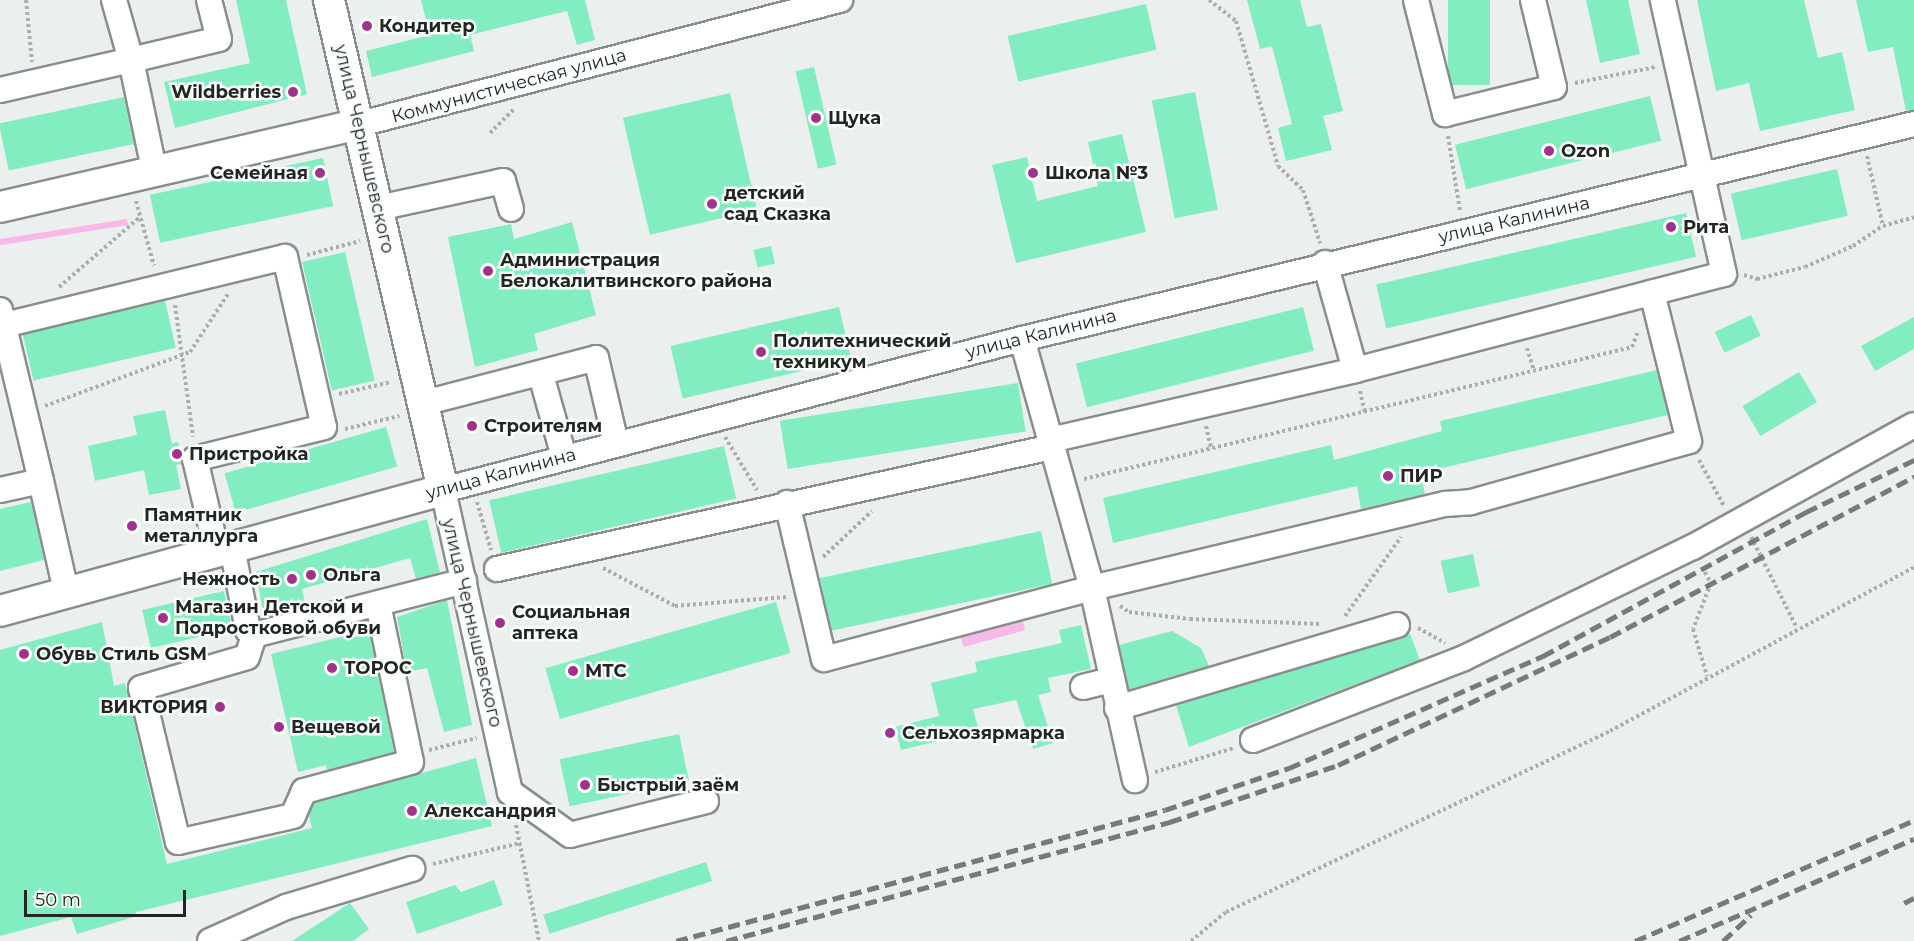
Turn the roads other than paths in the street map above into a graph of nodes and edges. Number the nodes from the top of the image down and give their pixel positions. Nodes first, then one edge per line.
1 (114, 0) edge
2 (209, 0) edge
3 (329, 0) edge
4 (840, 0) edge
5 (1416, 0) edge
6 (1533, 0) edge
7 (1663, 0) edge
8 (131, 60) junction
9 (0, 90) edge
10 (360, 124) junction
11 (1914, 124) edge
12 (154, 170) junction
13 (1701, 177) junction
14 (0, 207) edge
15 (378, 208) junction
16 (511, 209) dead end
17 (1323, 256) junction
18 (1652, 293) junction
19 (1, 321) edge
20 (1022, 339) junction
21 (1355, 370) junction
22 (541, 375) junction
23 (410, 410) junction
24 (1914, 425) edge
25 (616, 443) junction
26 (1051, 444) junction
27 (564, 457) junction
28 (40, 480) junction
29 (0, 490) edge
30 (443, 490) junction
31 (777, 505) junction
32 (224, 550) junction
33 (497, 569) road end
34 (464, 581) junction
35 (1092, 588) junction
36 (66, 591) junction
37 (378, 604) junction
38 (0, 611) edge
39 (1397, 625) road end
40 (254, 635) junction
41 (1111, 680) junction
42 (1083, 687) dead end
43 (1117, 708) junction
44 (1253, 741) road end
45 (1135, 780) road end
46 (706, 801) dead end
47 (412, 869) road end
48 (210, 941) edge

1 - 8 street
2 - 8 street
3 - 10 main road, улица Чернышевского
4 - 10 street, Коммунистическая улица
5 - 6 street
7 - 13 street
8 - 9 street
8 - 12 street
10 - 12 main road, Коммунистическая улица
10 - 15 main road, улица Чернышевского
11 - 13 street, улица Калинина
12 - 14 main road, Коммунистическая улица
13 - 17 street, улица Калинина
13 - 18 street
15 - 16 street
15 - 23 main road, улица Чернышевского
17 - 20 street, улица Калинина
17 - 21 street
18 - 21 street
18 - 35 street
19 - 28 street
19 - 32 street
20 - 25 street, улица Калинина
20 - 26 street
21 - 26 street
22 - 23 street
22 - 25 street
22 - 27 street
23 - 30 main road, улица Чернышевского
24 - 44 street
25 - 27 street, улица Калинина
26 - 31 street
26 - 35 street
27 - 30 street, улица Калинина
28 - 29 street
28 - 36 street
30 - 32 main road, улица Калинина
30 - 34 street, улица Чернышевского
31 - 33 street
31 - 35 street
32 - 36 main road, улица Калинина
32 - 40 street
34 - 37 street
34 - 46 street, улица Чернышевского
35 - 41 street
36 - 38 main road, улица Калинина
37 - 40 street
37 - 40 street
39 - 43 street
41 - 42 street
41 - 43 street
43 - 45 street
47 - 48 street

